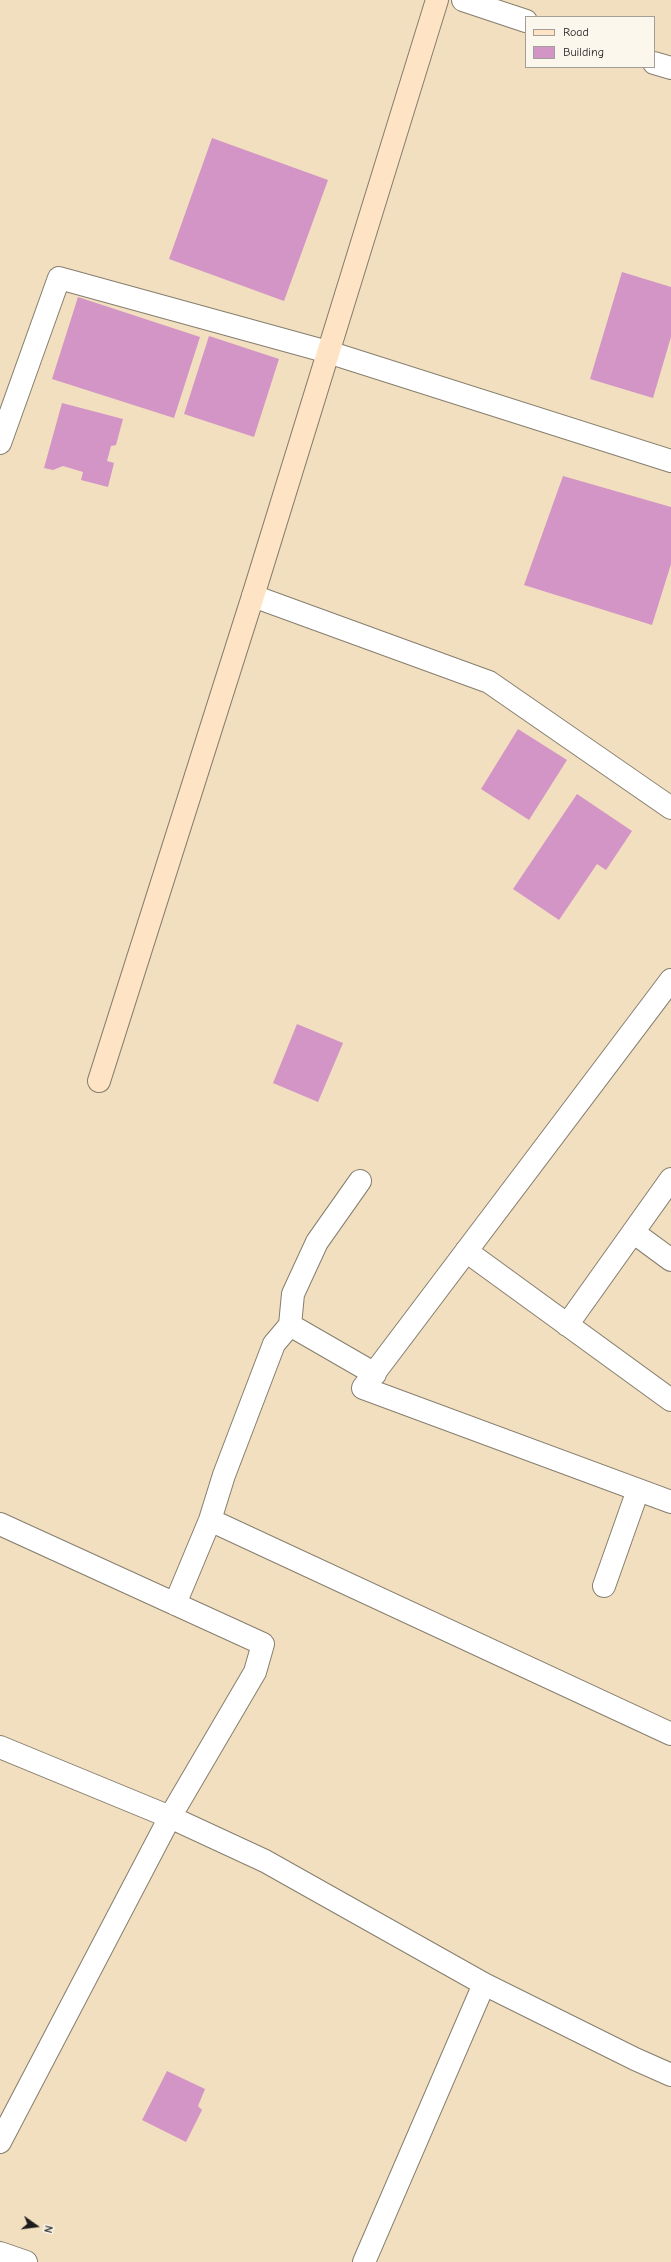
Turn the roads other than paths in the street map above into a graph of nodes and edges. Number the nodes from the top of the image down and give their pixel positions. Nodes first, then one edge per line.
1 (437, 0) edge
2 (462, 0) edge
3 (525, 21) edge
4 (655, 63) edge
5 (671, 68) edge
6 (328, 352) junction
7 (0, 443) edge
8 (671, 461) edge
9 (253, 596) junction
10 (671, 808) edge
11 (671, 980) edge
12 (99, 1081) dead end
13 (671, 1179) edge
14 (360, 1181) dead end
15 (633, 1232) junction
16 (466, 1251) junction
17 (671, 1260) edge
18 (567, 1324) junction
19 (290, 1325) junction
20 (375, 1374) junction
21 (671, 1400) edge
22 (638, 1490) junction
23 (671, 1502) edge
24 (210, 1520) junction
25 (0, 1524) edge
26 (604, 1586) dead end
27 (175, 1604) junction
28 (671, 1734) edge
29 (0, 1747) edge
30 (170, 1817) junction
31 (484, 1984) junction
32 (671, 2075) edge
33 (0, 2142) edge
34 (0, 2253) edge
35 (26, 2262) edge
36 (364, 2262) edge

1 - 6 street
2 - 3 street
4 - 5 street
6 - 7 street
6 - 8 street
6 - 9 street
9 - 10 street
9 - 12 street
11 - 16 street
13 - 15 street
14 - 19 street
15 - 17 street
15 - 18 street
16 - 18 street
16 - 20 street
18 - 21 street
19 - 20 street
19 - 24 street
20 - 22 street
22 - 23 street
22 - 26 street
24 - 27 street
24 - 28 street
25 - 27 street
27 - 30 street
29 - 30 street
30 - 31 street
30 - 33 street
31 - 32 street
31 - 36 street
34 - 35 street

